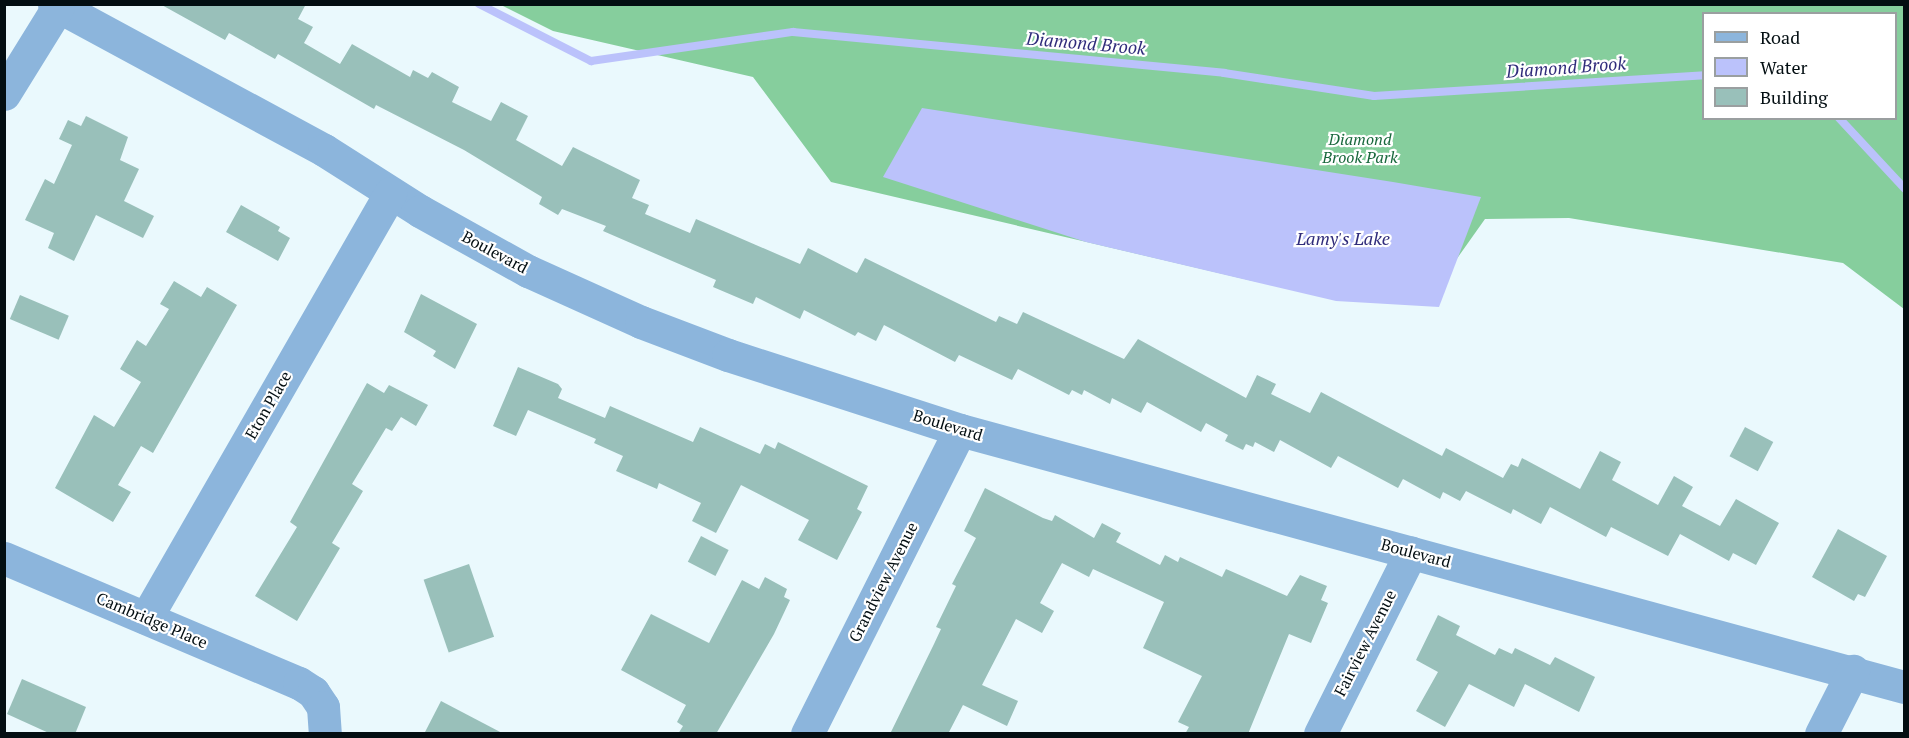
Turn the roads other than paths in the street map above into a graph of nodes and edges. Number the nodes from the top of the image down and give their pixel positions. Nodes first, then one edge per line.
1 (56, 6) edge
2 (4, 94) edge
3 (390, 193) junction
4 (960, 430) junction
5 (1411, 552) junction
6 (4, 558) edge
7 (146, 618) junction
8 (1853, 671) junction
9 (1905, 687) edge
10 (325, 734) edge
11 (807, 734) edge
12 (1320, 734) edge
13 (1821, 734) edge

1 - 2 street
1 - 3 street, Boulevard
3 - 4 street, Boulevard
3 - 7 street, Eton Place
4 - 5 street, Boulevard
4 - 11 street, Grandview Avenue
5 - 8 street, Boulevard
5 - 12 street, Fairview Avenue
6 - 7 street, Cambridge Place
7 - 10 street, Cambridge Place
8 - 9 street, Boulevard
8 - 13 street

